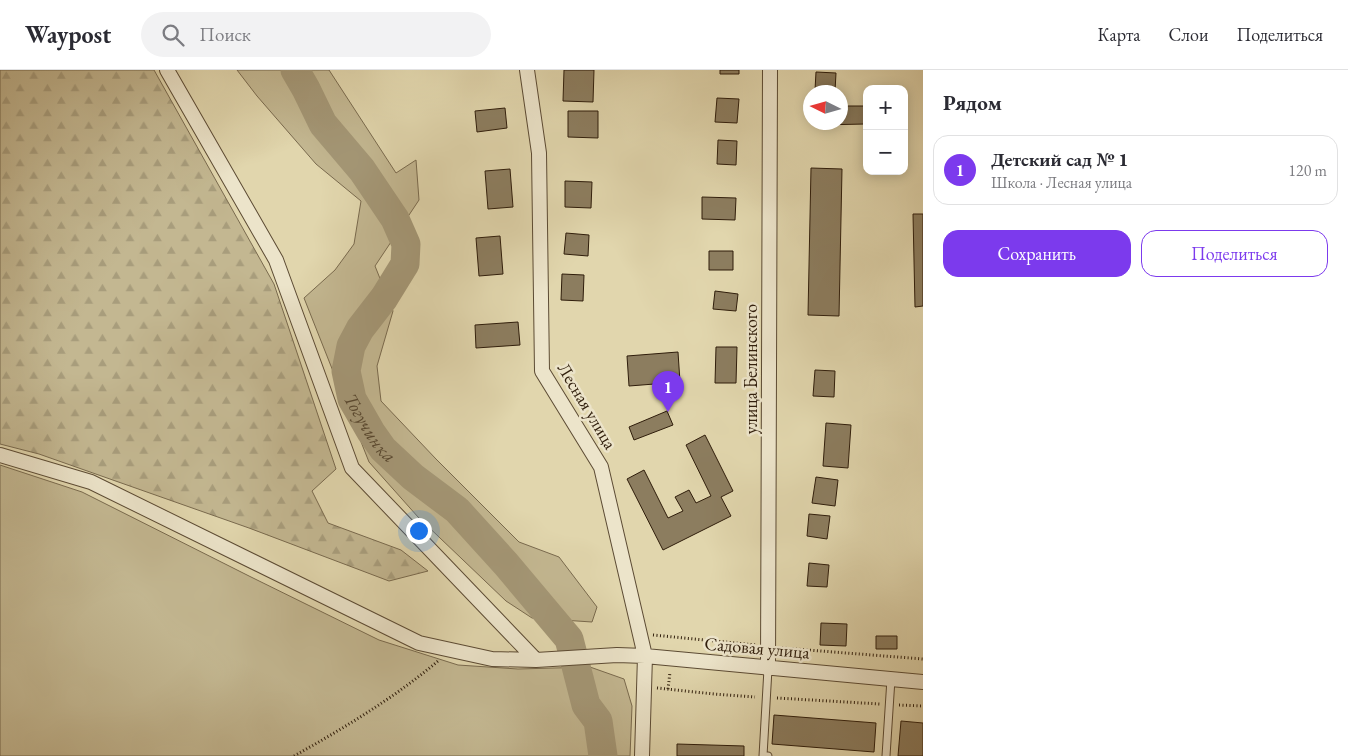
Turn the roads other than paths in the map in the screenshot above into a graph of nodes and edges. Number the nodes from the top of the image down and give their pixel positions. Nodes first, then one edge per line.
1 (167, 70) edge
2 (527, 70) edge
3 (770, 70) edge
4 (0, 455) edge
5 (645, 656) junction
6 (536, 660) junction
7 (768, 669) junction
8 (890, 679) junction
9 (923, 682) edge
10 (642, 756) edge
11 (768, 756) edge
12 (886, 756) edge

1 - 6 street
2 - 5 street, Лесная улица
3 - 7 street, улица Белинского
4 - 6 street, Садовая улица
5 - 6 street, Садовая улица
5 - 7 street, Садовая улица
5 - 10 street, Лесная улица
7 - 8 street, Садовая улица
7 - 11 lane
8 - 9 street, Садовая улица
8 - 12 lane

